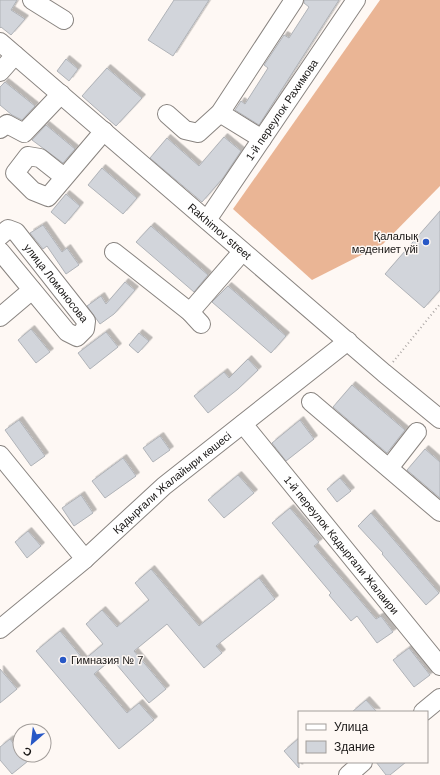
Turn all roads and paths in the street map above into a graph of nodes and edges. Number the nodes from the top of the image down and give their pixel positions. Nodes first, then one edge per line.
1 (32, 0) edge
2 (294, 0) edge
3 (356, 0) edge
4 (64, 20) dead end
5 (0, 42) edge
6 (15, 54) junction
7 (0, 72) edge
8 (61, 94) junction
9 (220, 113) junction
10 (167, 114) dead end
11 (0, 129) edge
12 (104, 131) junction
13 (262, 139) junction
14 (64, 177) dead end
15 (207, 220) junction
16 (0, 236) edge
17 (0, 251) edge
18 (114, 252) dead end
19 (242, 252) junction
20 (32, 290) junction
21 (440, 304) edge
22 (0, 317) edge
23 (348, 341) junction
24 (384, 373) junction
25 (311, 402) dead end
26 (440, 419) edge
27 (243, 424) junction
28 (418, 432) dead end
29 (0, 455) edge
30 (389, 468) junction
31 (440, 512) edge
32 (85, 559) junction
33 (0, 630) edge
34 (440, 666) edge
35 (440, 698) edge
36 (424, 711) edge
37 (362, 763) edge
38 (348, 775) edge

1 - 4 street
2 - 9 street
3 - 13 street, 1-й переулок Рахимова
5 - 6 street, Rakhimov street
6 - 7 street
6 - 8 street, Rakhimov street
8 - 11 street
8 - 12 street, Rakhimov street
9 - 10 street
9 - 13 street
12 - 14 street
12 - 15 street, Rakhimov street
13 - 15 street, 1-й переулок Рахимова
15 - 19 street, Rakhimov street
16 - 20 street, улица Ломоносова
17 - 20 street, улица Ломоносова
18 - 19 street
19 - 23 street, Rakhimov street
20 - 22 street, улица Ломоносова
21 - 24 path
23 - 24 street, Rakhimov street
23 - 27 street, Қадырғали Жалайыри көшесі
24 - 26 street, Rakhimov street
25 - 30 street
27 - 32 street, Қадырғали Жалайыри көшесі
27 - 34 street, 1-й переулок Кадыргали Жалаири
28 - 30 street
29 - 32 street
30 - 31 street
32 - 33 street, Қадырғали Жалайыри көшесі
35 - 36 street
37 - 38 street

